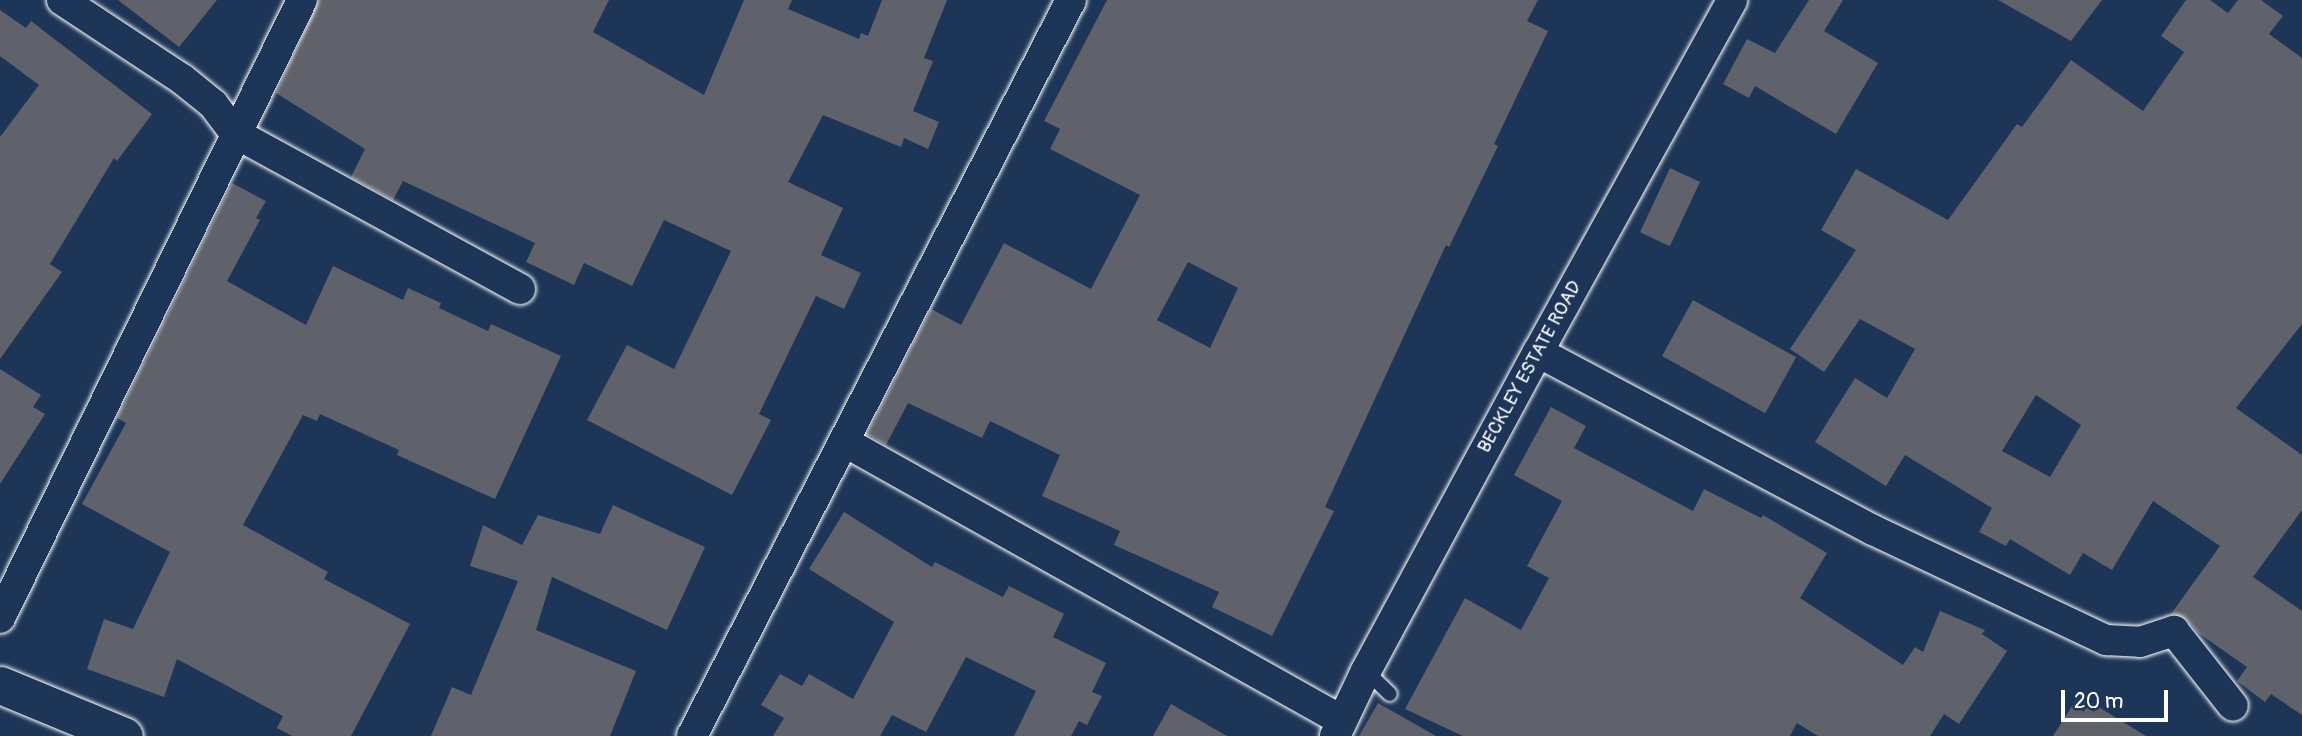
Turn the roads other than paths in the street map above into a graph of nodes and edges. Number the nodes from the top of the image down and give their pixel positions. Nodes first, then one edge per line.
1 (62, 0) edge
2 (302, 0) edge
3 (1070, 0) edge
4 (1732, 0) edge
5 (235, 133) junction
6 (520, 289) dead end
7 (1538, 352) junction
8 (845, 442) junction
9 (0, 618) edge
10 (1366, 671) junction
11 (0, 685) edge
12 (1390, 694) dead end
13 (2233, 706) dead end
14 (70, 726) edge
15 (1338, 728) edge
16 (124, 736) edge
17 (692, 736) edge

1 - 5 street
2 - 5 street
3 - 8 street
4 - 7 street, BECKLEY ESTATE ROAD
5 - 6 street
5 - 9 street
7 - 10 street, BECKLEY ESTATE ROAD
7 - 13 street
8 - 15 street
8 - 17 street
10 - 12 lane
10 - 15 street, BECKLEY ESTATE ROAD
11 - 14 street
14 - 16 street

